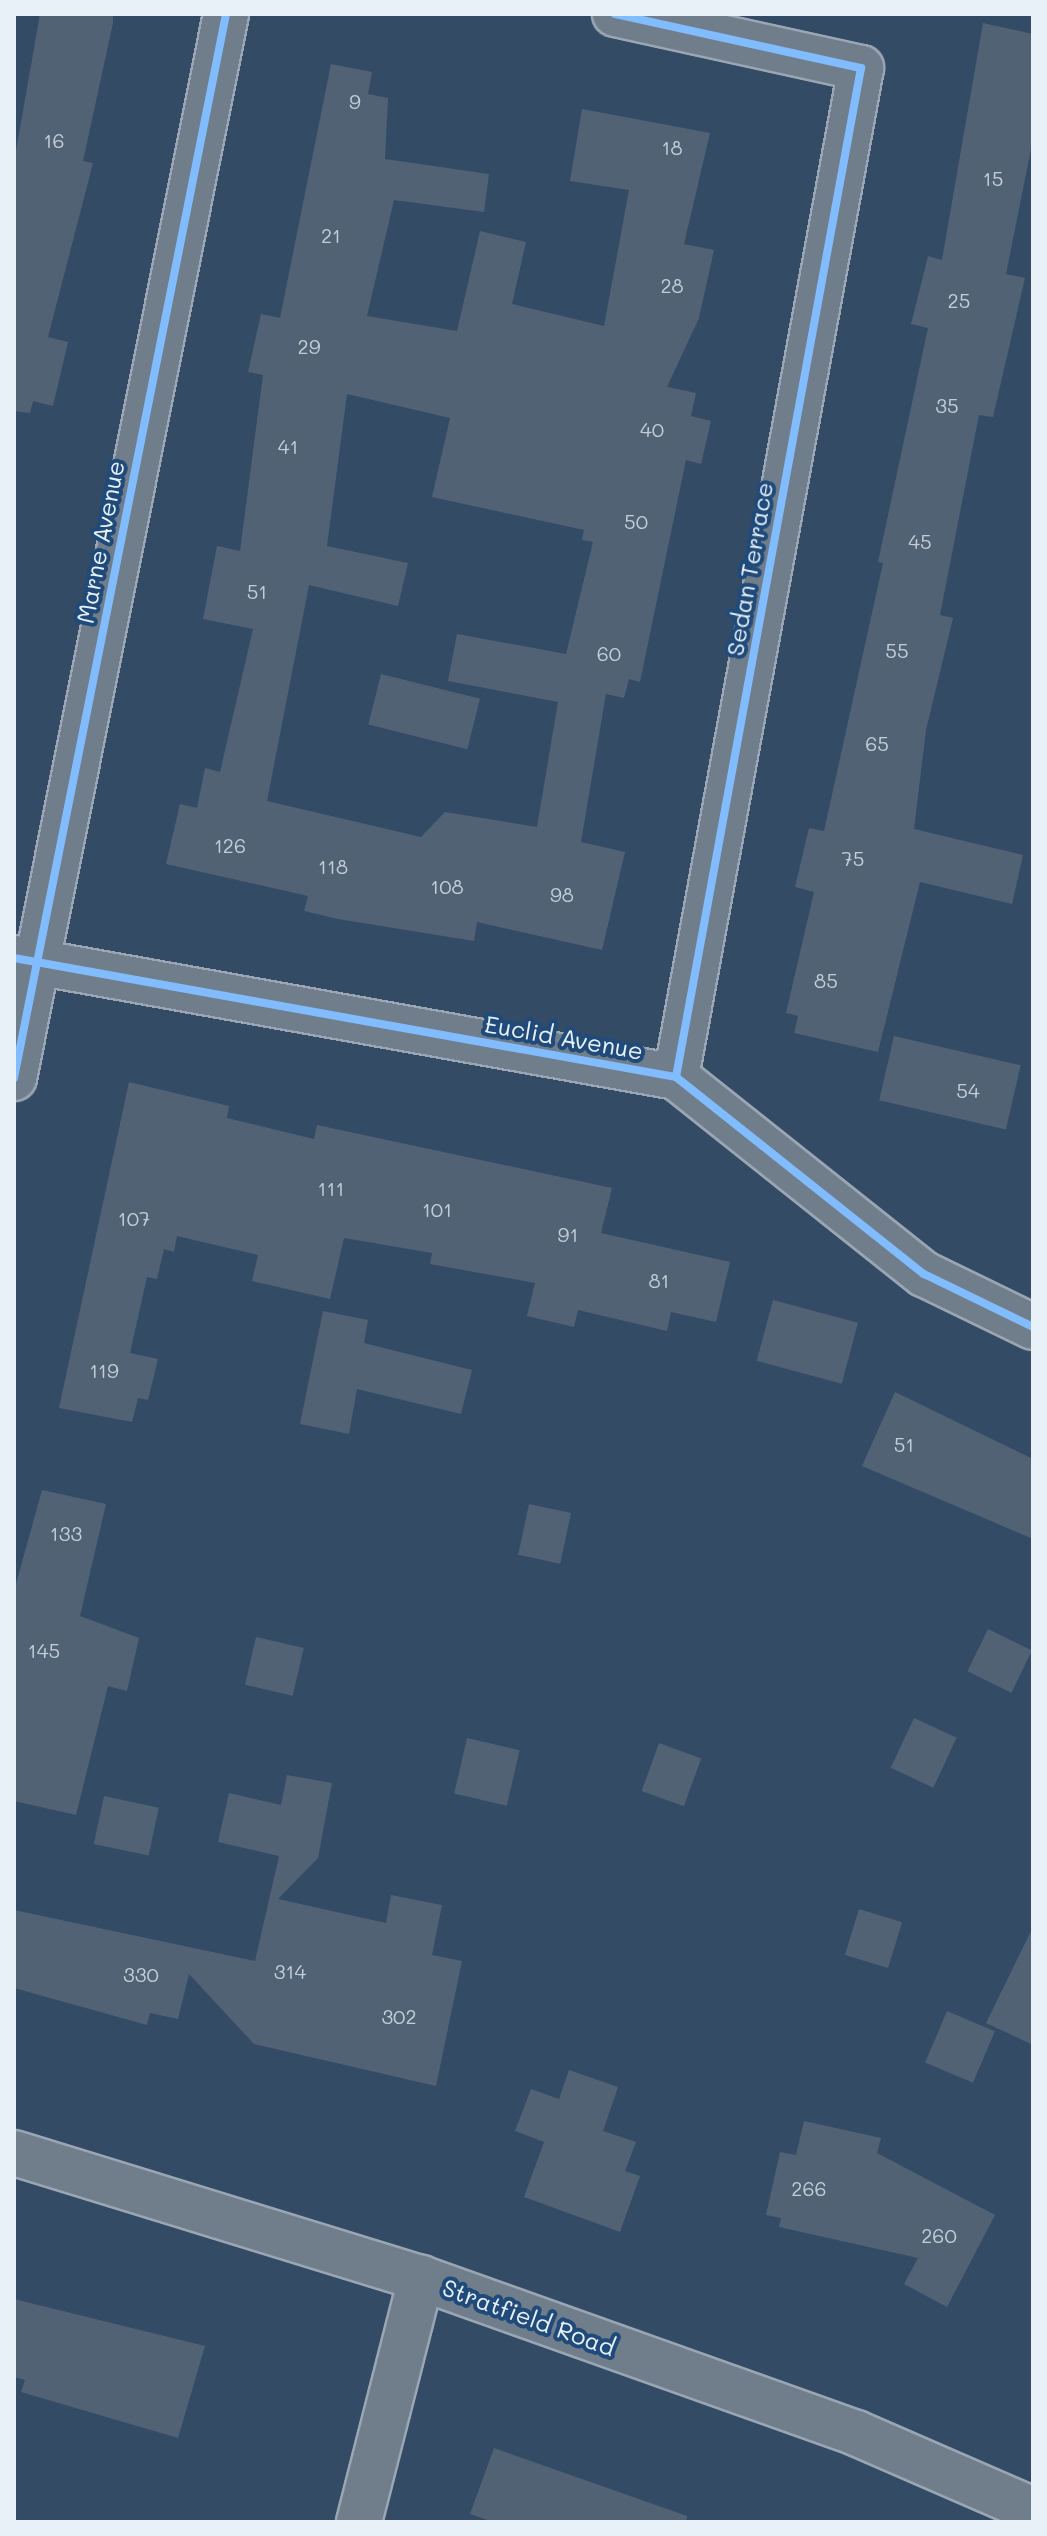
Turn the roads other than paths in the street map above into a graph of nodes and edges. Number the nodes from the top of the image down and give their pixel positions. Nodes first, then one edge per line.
1 (226, 14) edge
2 (615, 14) edge
3 (25, 960) edge
4 (676, 1077) junction
5 (14, 1078) edge
6 (1033, 1327) edge
7 (14, 2153) edge
8 (421, 2278) junction
9 (1033, 2510) edge
10 (359, 2522) edge

1 - 3 street, Marne Avenue
2 - 4 street, Sedan Terrace
3 - 4 street, Euclid Avenue
3 - 5 street, Marne Avenue
4 - 6 street, Euclid Avenue
7 - 8 street, Stratfield Road
8 - 9 street, Stratfield Road
8 - 10 street

